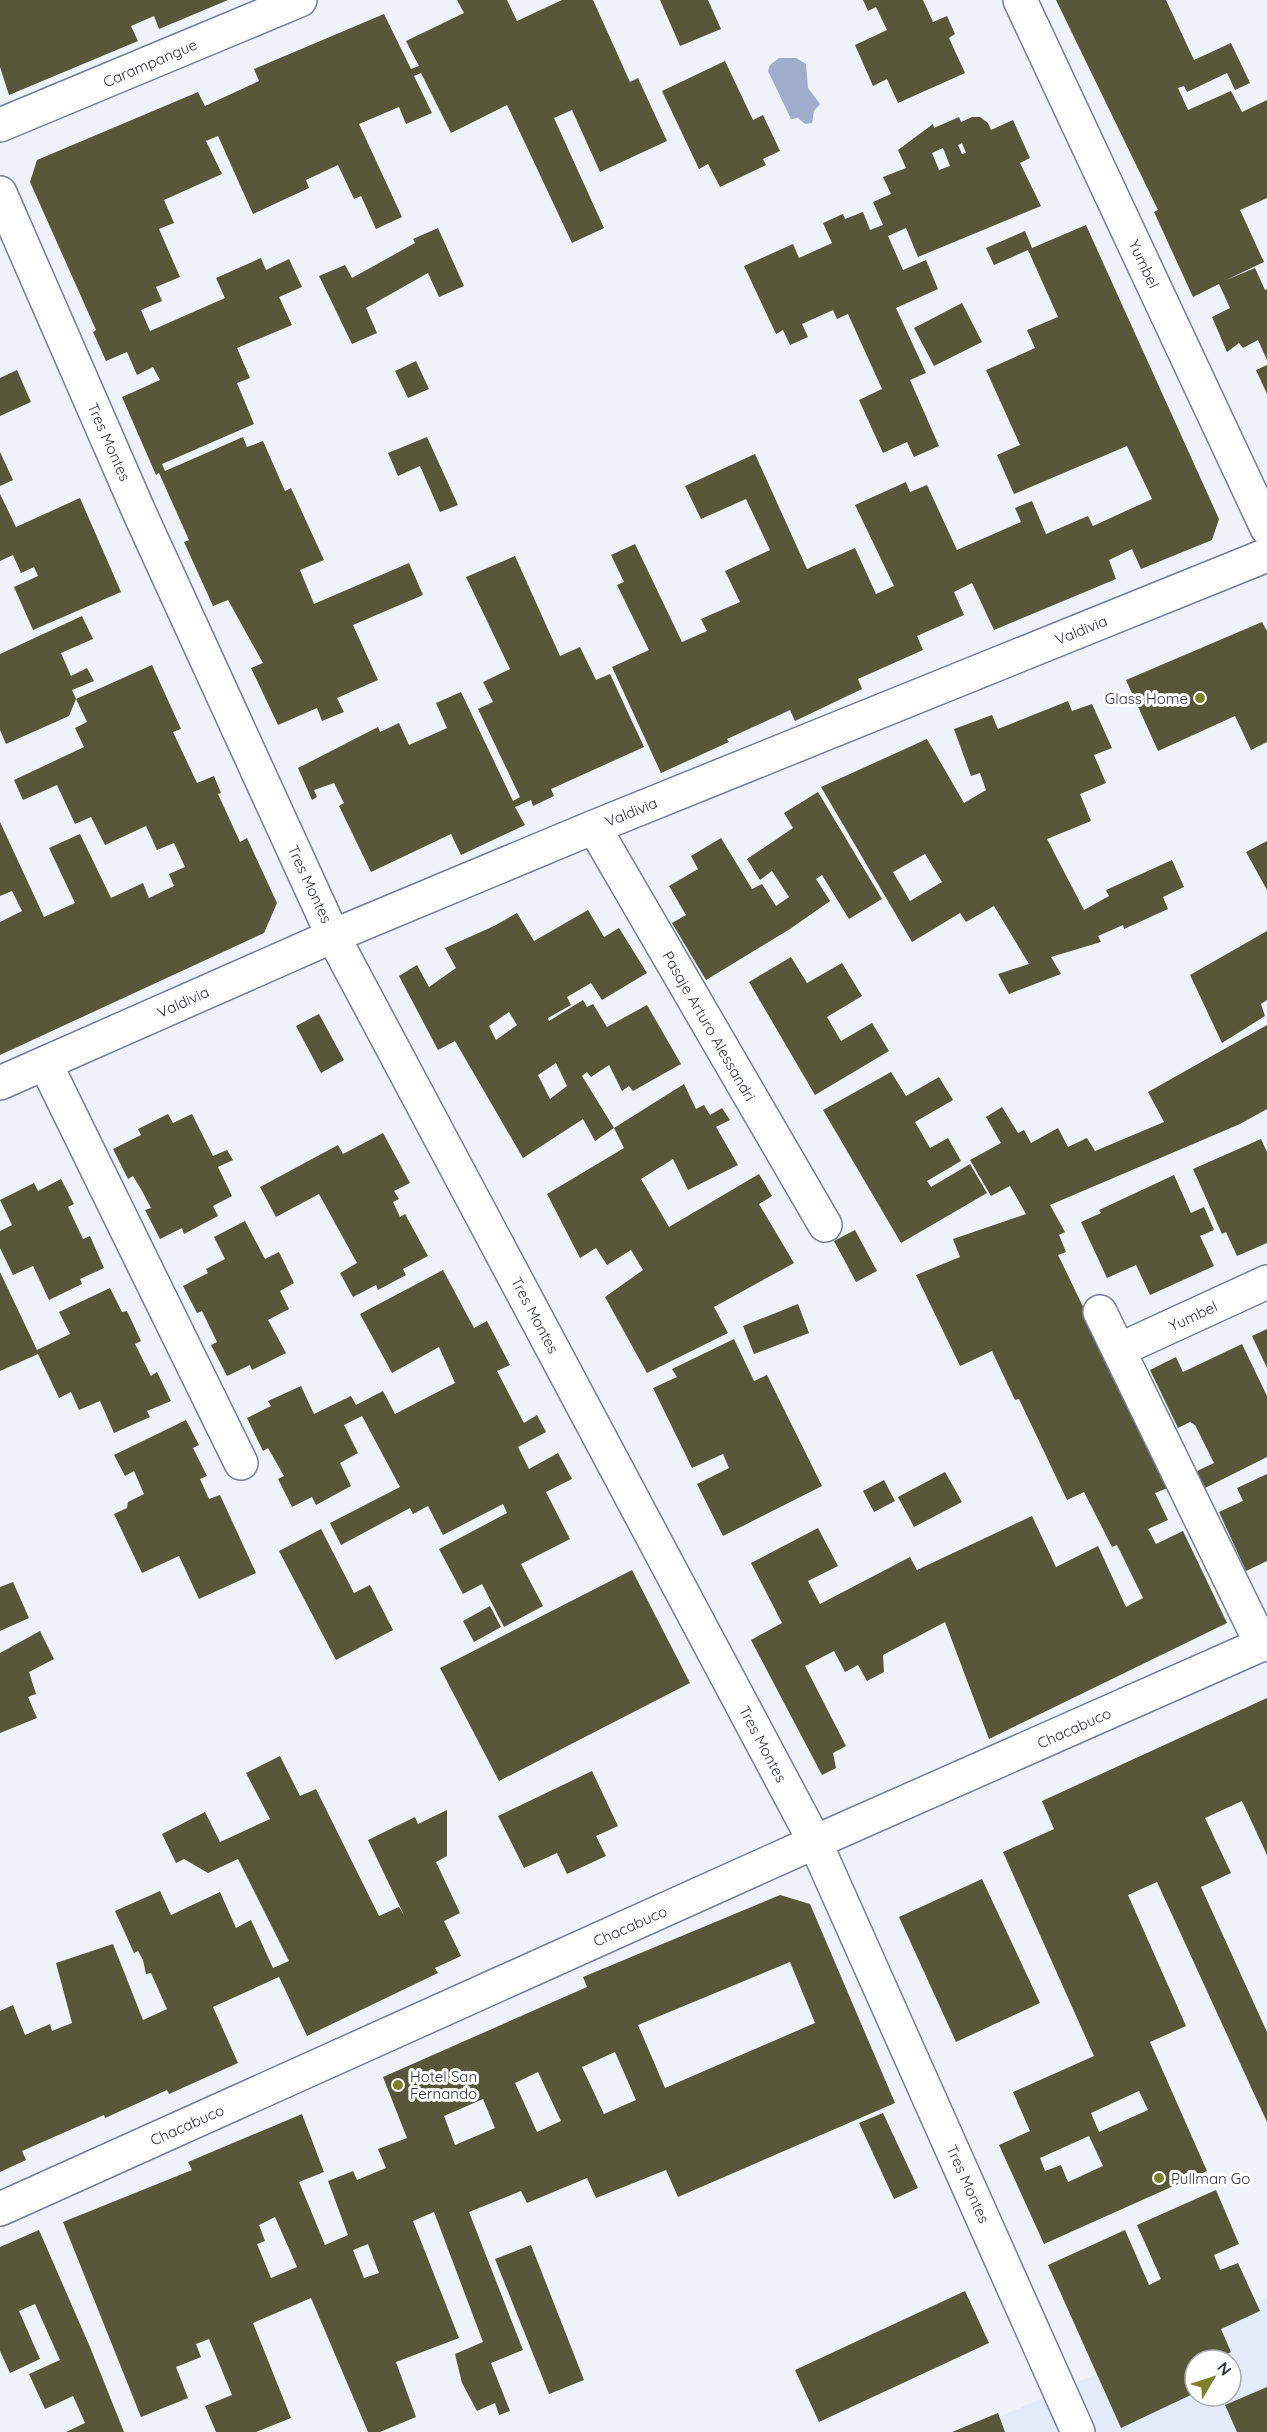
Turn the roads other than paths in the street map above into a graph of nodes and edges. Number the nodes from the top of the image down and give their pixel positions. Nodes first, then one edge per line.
1 (300, 0) edge
2 (1020, 0) edge
3 (0, 126) edge
4 (0, 193) edge
5 (1267, 528) edge
6 (1267, 555) edge
7 (594, 827) junction
8 (333, 936) junction
9 (45, 1063) junction
10 (0, 1083) edge
11 (825, 1225) dead end
12 (1267, 1282) edge
13 (1100, 1312) dead end
14 (1119, 1350) junction
15 (241, 1463) dead end
16 (1265, 1643) edge
17 (815, 1842) junction
18 (0, 2210) edge
19 (1078, 2432) edge

1 - 3 street, Carampangue
2 - 5 street, Yumbel
4 - 8 street, Tres Montes
6 - 7 street, Valdivia
7 - 8 street, Valdivia
7 - 11 street, Pasaje Arturo Alessandri
8 - 9 street, Valdivia
8 - 17 street, Tres Montes
9 - 10 street, Valdivia
9 - 15 street
12 - 14 street, Yumbel
13 - 14 street, Chacabuco
14 - 16 street, Chacabuco
16 - 17 street, Chacabuco
17 - 18 street, Chacabuco
17 - 19 street, Tres Montes

